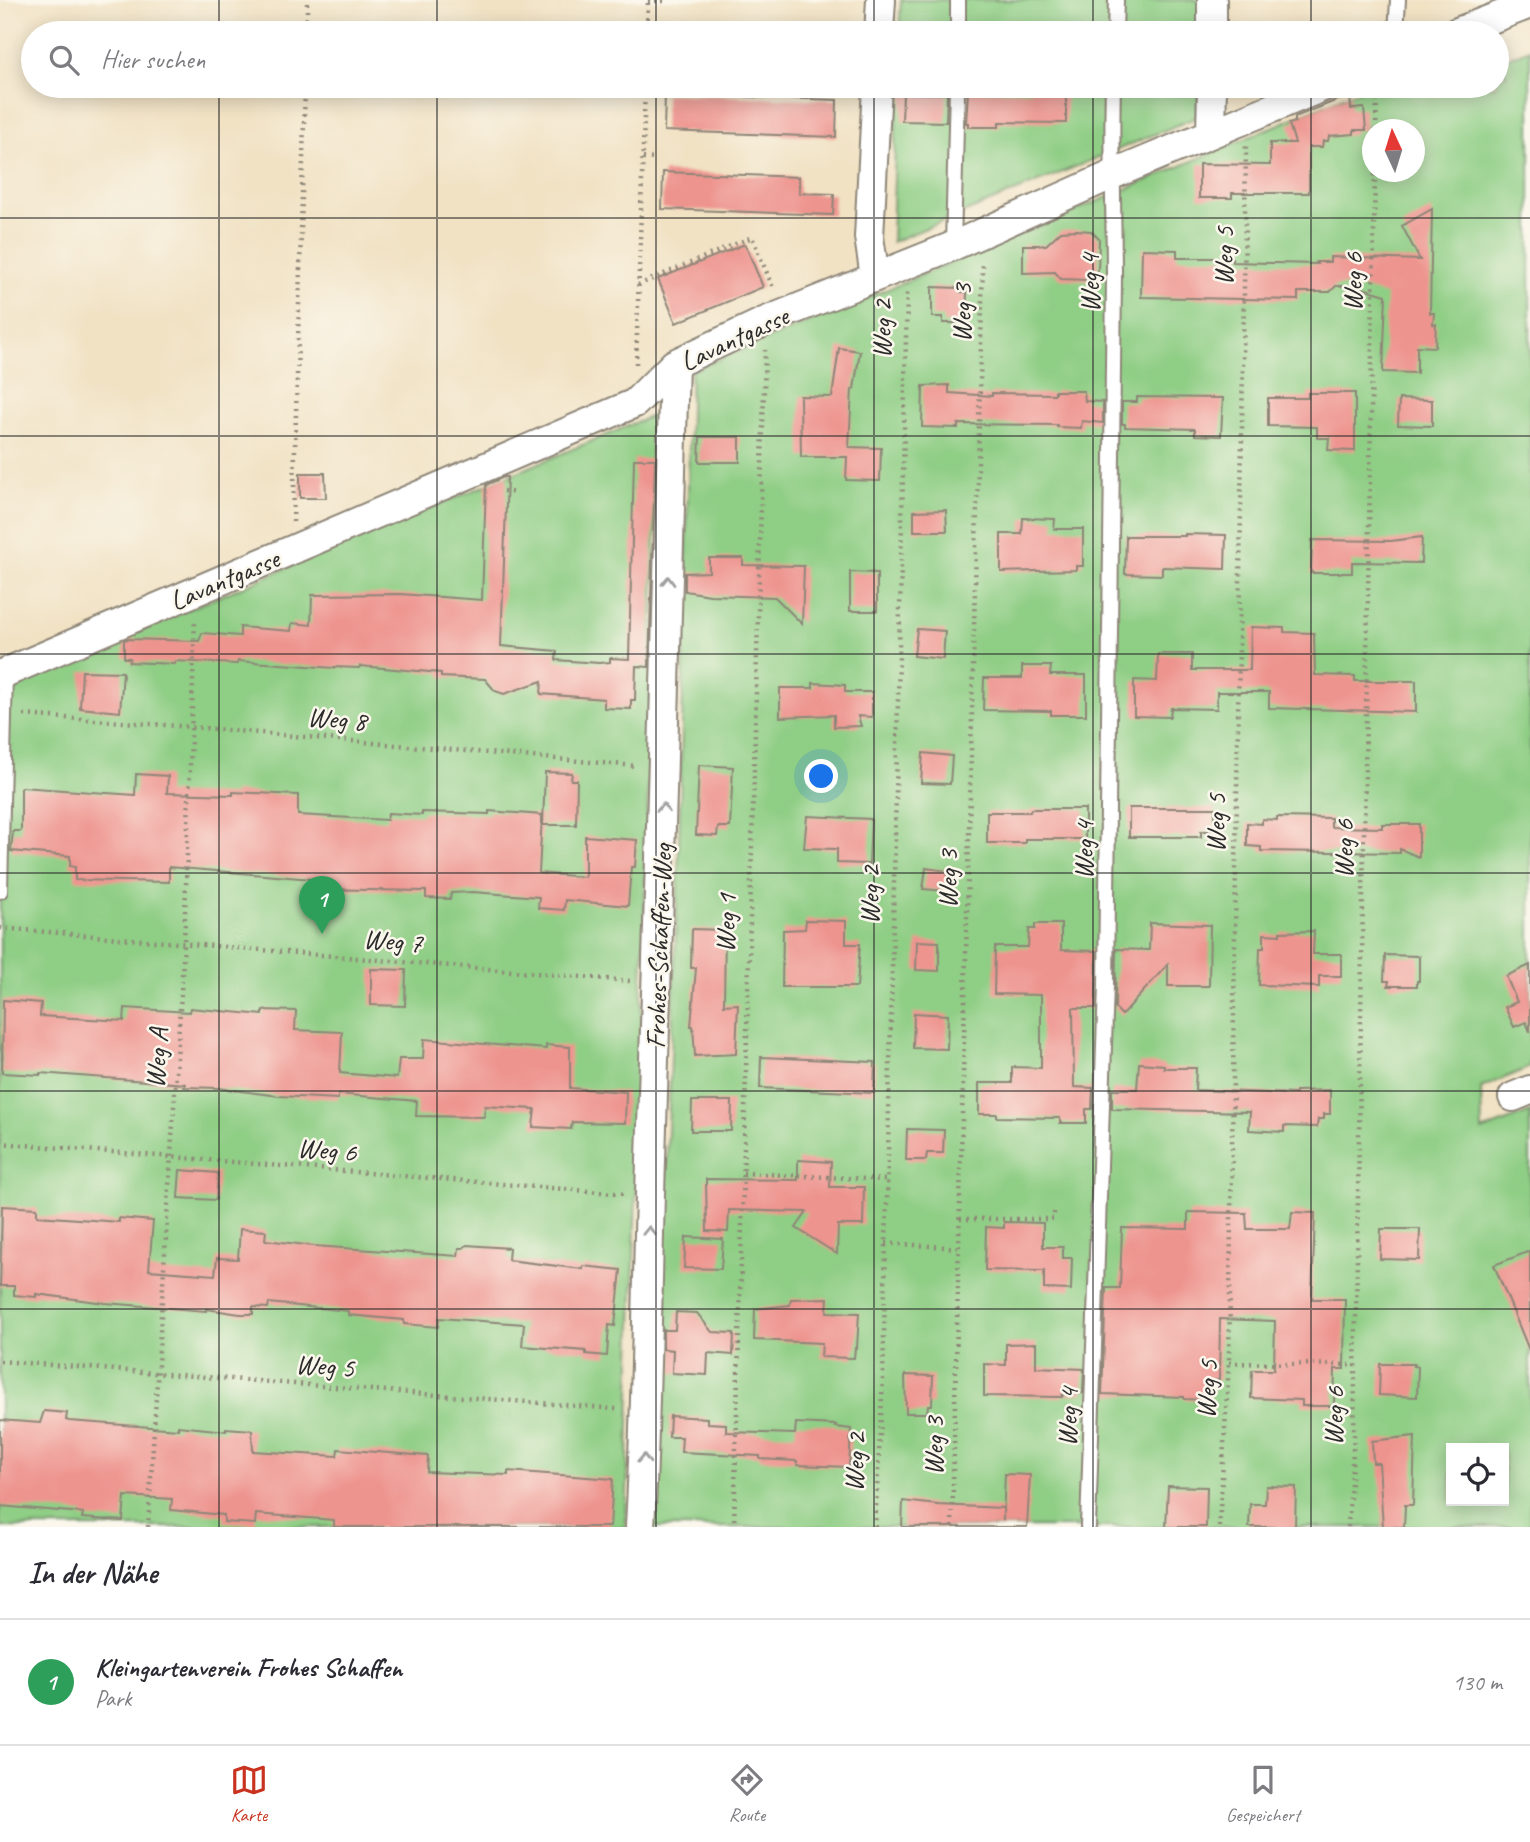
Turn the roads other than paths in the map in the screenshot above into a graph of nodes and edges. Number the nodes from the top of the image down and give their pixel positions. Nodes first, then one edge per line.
1 (881, 0) edge
2 (958, 0) edge
3 (1116, 0) edge
4 (1212, 0) edge
5 (1398, 0) edge
6 (1530, 4) edge
7 (880, 21) edge
8 (958, 21) edge
9 (1115, 21) edge
10 (1212, 21) edge
11 (1397, 21) edge
12 (1486, 21) edge
13 (876, 98) edge
14 (957, 98) edge
15 (1113, 98) edge
16 (1212, 98) edge
17 (1296, 98) edge
18 (1211, 133) junction
19 (1114, 174) junction
20 (954, 246) junction
21 (875, 277) junction
22 (671, 367) junction
23 (3, 673) edge
24 (0, 891) edge
25 (640, 1527) edge
26 (1088, 1527) edge

1 - 7 street
2 - 8 lane
3 - 9 lane
4 - 10 street
5 - 11 lane
6 - 12 street
13 - 21 street
14 - 20 lane
15 - 19 lane
16 - 18 street
17 - 18 street, Lavantgasse
18 - 19 street, Lavantgasse
19 - 20 street, Lavantgasse
19 - 26 lane, Weg 4
20 - 21 street, Lavantgasse
21 - 22 street, Lavantgasse
22 - 23 street, Lavantgasse
25 -> 22 street, Frohes-Schaffen-Weg
23 - 24 lane

